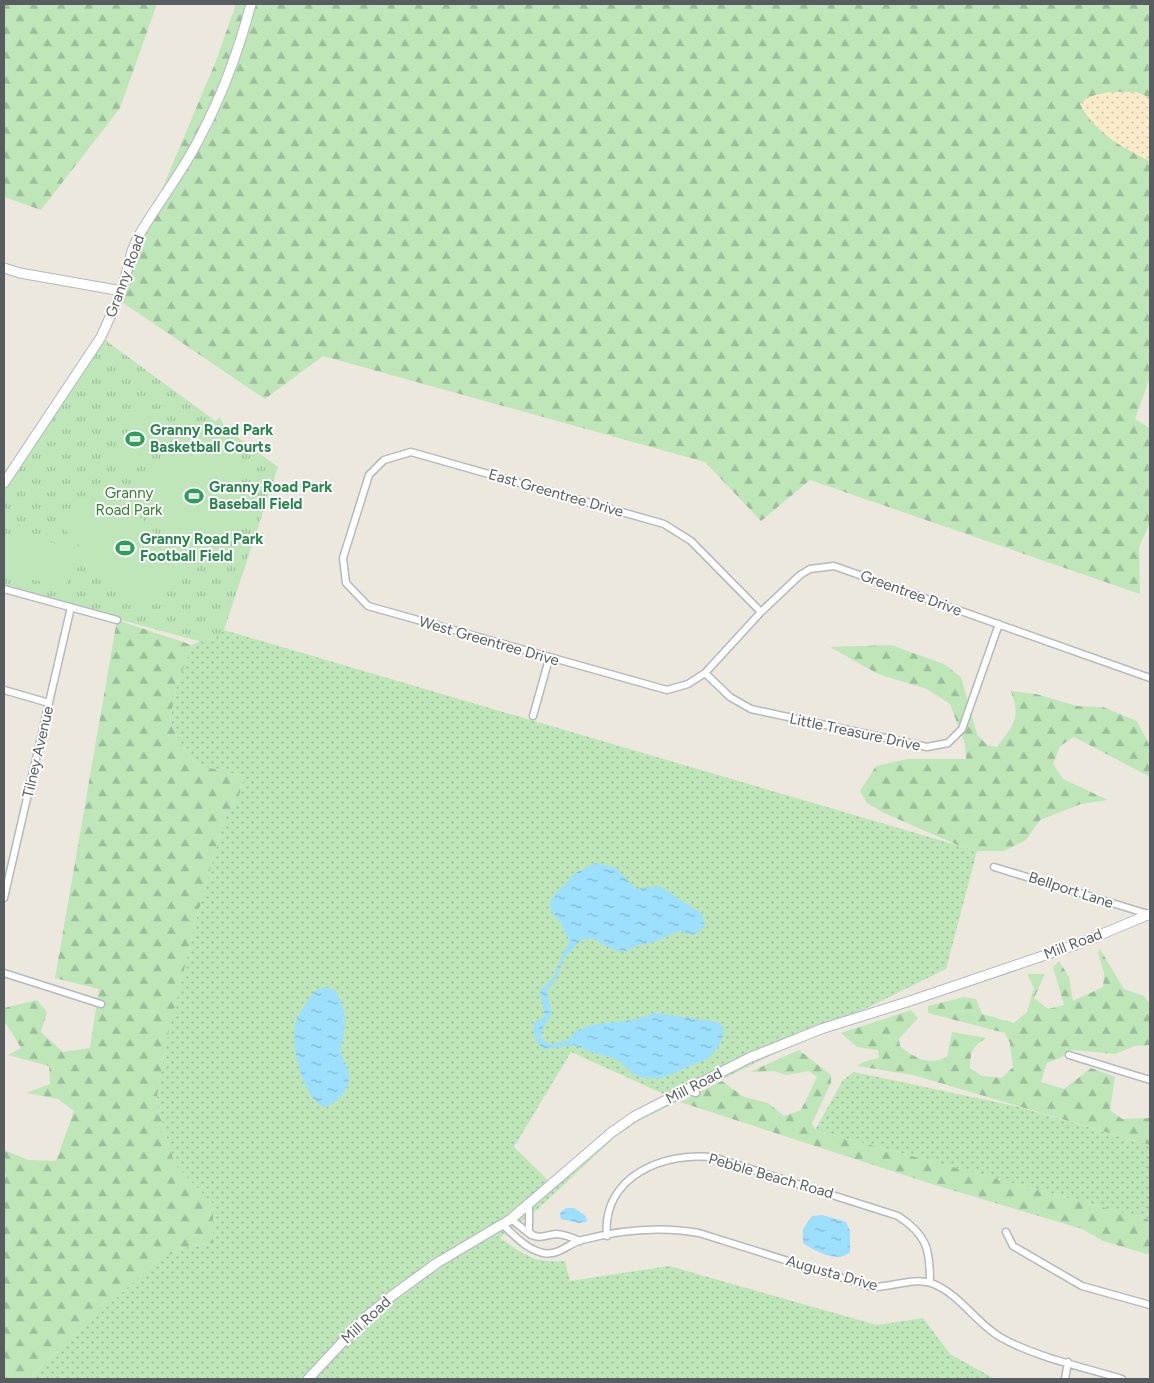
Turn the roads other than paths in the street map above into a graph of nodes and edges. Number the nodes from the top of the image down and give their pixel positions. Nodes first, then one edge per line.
1 (251, 4) edge
2 (4, 268) edge
3 (122, 290) junction
4 (4, 483) edge
5 (355, 517) joint
6 (4, 588) edge
7 (71, 607) junction
8 (761, 612) junction
9 (117, 620) dead end
10 (999, 624) junction
11 (550, 659) junction
12 (704, 673) junction
13 (1150, 678) edge
14 (4, 690) edge
15 (49, 702) junction
16 (534, 716) dead end
17 (994, 867) dead end
18 (4, 898) edge
19 (1149, 914) edge
20 (4, 973) edge
21 (101, 1004) dead end
22 (1069, 1055) dead end
23 (1150, 1080) edge
24 (686, 1090) junction
25 (696, 1093) dead end
26 (529, 1206) junction
27 (511, 1219) junction
28 (503, 1225) junction
29 (1006, 1232) dead end
30 (532, 1235) junction
31 (607, 1236) junction
32 (580, 1241) junction
33 (930, 1282) junction
34 (1150, 1305) edge
35 (1068, 1362) junction
36 (1112, 1378) edge
37 (308, 1379) edge
38 (1065, 1379) edge
39 (1122, 1379) edge

1 - 3 main road, Granny Road
2 - 3 main road
3 - 4 main road, Granny Road
5 - 8 street, East Greentree Drive
5 - 11 street, West Greentree Drive
6 - 7 street
7 - 9 street
7 - 15 street, Tilney Avenue
8 - 10 street, Greentree Drive
8 - 12 street, Greentree Drive
10 - 12 street, Little Treasure Drive
10 - 13 street, Greentree Drive
11 - 12 street, West Greentree Drive
11 - 16 street
14 - 15 street
15 - 18 street, Tilney Avenue
17 - 19 street, Bellport Lane
19 - 24 main road, Mill Road
20 - 21 street
22 - 23 street
24 - 25 street
24 - 26 main road, Mill Road
26 - 27 main road, Mill Road
26 - 30 street
27 - 28 main road, Mill Road
27 - 30 street
28 - 32 street, Augusta Drive
28 - 37 main road, Mill Road
29 - 34 street
30 - 32 street, Augusta Drive
31 - 32 street, Augusta Drive
31 - 33 street, Augusta Drive
31 - 33 street, Pebble Beach Road
33 - 35 street
35 - 36 street
35 - 38 street
36 - 39 street

